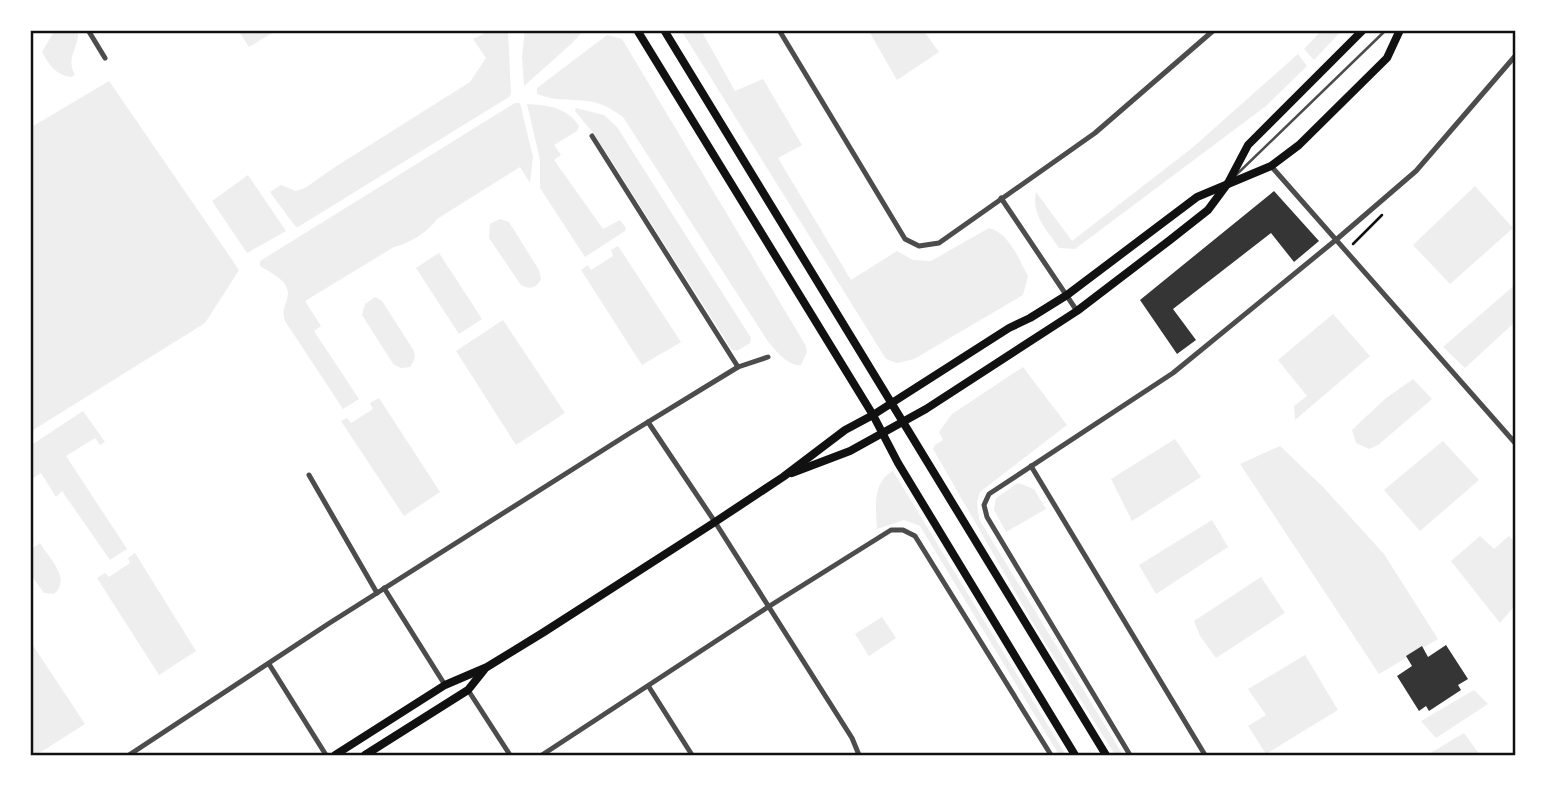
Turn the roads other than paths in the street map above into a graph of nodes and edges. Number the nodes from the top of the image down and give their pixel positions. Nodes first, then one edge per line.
1 (88, 30) edge
2 (636, 30) edge
3 (664, 30) edge
4 (779, 30) edge
5 (1214, 30) edge
6 (1363, 30) edge
7 (1386, 30) edge
8 (1400, 30) edge
9 (1516, 55) edge
10 (104, 58) dead end
11 (592, 136) dead end
12 (1272, 166) junction
13 (1228, 183) junction
14 (1001, 198) junction
15 (1337, 239) junction
16 (1067, 295) junction
17 (1077, 311) junction
18 (768, 357) dead end
19 (738, 367) junction
20 (892, 403) junction
21 (873, 415) junction
22 (903, 421) junction
23 (648, 422) junction
24 (883, 432) junction
25 (1516, 444) edge
26 (1031, 466) junction
27 (309, 475) dead end
28 (783, 477) junction
29 (715, 522) junction
30 (384, 588) junction
31 (377, 593) junction
32 (768, 607) junction
33 (269, 664) junction
34 (487, 667) junction
35 (445, 685) junction
36 (649, 687) junction
37 (468, 690) junction
38 (129, 755) edge
39 (326, 755) edge
40 (335, 755) edge
41 (365, 755) edge
42 (510, 755) edge
43 (542, 755) edge
44 (692, 755) edge
45 (859, 755) edge
46 (1051, 755) edge
47 (1075, 755) edge
48 (1105, 755) edge
49 (1130, 755) edge
50 (1205, 755) edge

1 - 10 street
2 - 21 main road
3 - 20 main road
4 - 14 street
5 - 14 street
6 - 13 main road
7 - 13 lane
8 - 12 main road
9 - 15 street
11 - 19 street
12 - 13 main road
12 - 15 street
13 - 16 main road
13 - 17 main road
14 - 16 street
15 - 25 street
15 - 26 street
16 - 17 street
16 - 20 main road
17 - 22 main road
18 - 19 street
19 - 23 street
20 - 21 main road
20 - 22 main road
21 - 24 main road
21 - 28 main road
22 - 24 main road
22 - 48 main road
23 - 29 street
23 - 30 street
24 - 28 main road
24 - 47 main road
26 - 49 street
26 - 50 street
27 - 31 street
28 - 29 main road
29 - 32 street
29 - 34 main road
30 - 31 street
30 - 35 street
31 - 33 street
32 - 36 street
32 - 45 street
32 - 46 street
33 - 38 street
33 - 39 street
34 - 35 main road
34 - 37 main road
35 - 40 main road
36 - 43 street
36 - 44 street
37 - 41 main road
37 - 42 street

